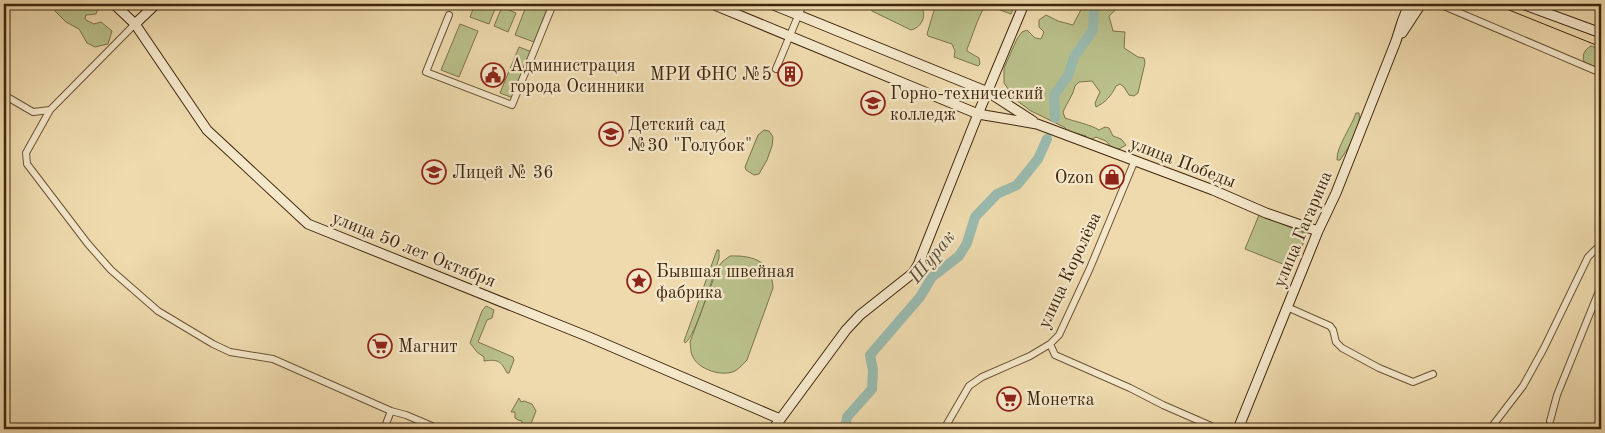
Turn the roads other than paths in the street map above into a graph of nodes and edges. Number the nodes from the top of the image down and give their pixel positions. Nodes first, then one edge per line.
1 (114, 4) edge
2 (156, 4) edge
3 (553, 4) edge
4 (712, 4) edge
5 (771, 4) edge
6 (803, 4) edge
7 (1024, 4) edge
8 (1409, 4) edge
9 (1421, 4) edge
10 (1439, 4) edge
11 (1522, 4) edge
12 (1542, 7) edge
13 (449, 15) dead end
14 (798, 15) junction
15 (135, 24) junction
16 (1601, 34) edge
17 (790, 37) junction
18 (1396, 41) junction
19 (776, 69) dead end
20 (1601, 73) edge
21 (988, 92) junction
22 (4, 95) edge
23 (50, 110) junction
24 (978, 114) junction
25 (1037, 124) junction
26 (1135, 160) junction
27 (1318, 231) junction
28 (1601, 249) edge
29 (1601, 286) edge
30 (1287, 307) junction
31 (1050, 344) junction
32 (1433, 374) dead end
33 (391, 411) junction
34 (780, 419) junction
35 (1550, 421) dead end
36 (384, 429) edge
37 (439, 429) edge
38 (773, 429) edge
39 (944, 429) edge
40 (1218, 429) edge
41 (1238, 429) edge
42 (1490, 429) edge

1 - 15 street, улица 50 лет Октября
2 - 15 street
3 - 13 street
4 - 17 street, улица Победы
5 - 14 street, улица Победы
6 - 14 street
7 - 21 street
8 - 18 street, улица Гагарина
9 - 18 street, улица Гагарина
10 - 20 street
11 - 12 street
12 - 16 street
14 - 17 street
14 - 21 street, улица Победы
15 - 23 street
15 - 34 street, улица 50 лет Октября
17 - 19 street
17 - 24 street, улица Победы
18 - 27 street, улица Гагарина
21 - 24 street
21 - 25 street, улица Победы
22 - 23 street
23 - 33 street
24 - 25 street, улица Победы
24 - 34 street
25 - 26 street, улица Победы
26 - 27 street, улица Победы
26 - 31 street, улица Королёва
27 - 30 street, улица Гагарина
28 - 42 street
29 - 35 street
30 - 32 street
30 - 41 street, улица Гагарина
31 - 39 street, улица Королёва
31 - 40 street
33 - 36 street
33 - 37 street
34 - 38 street

